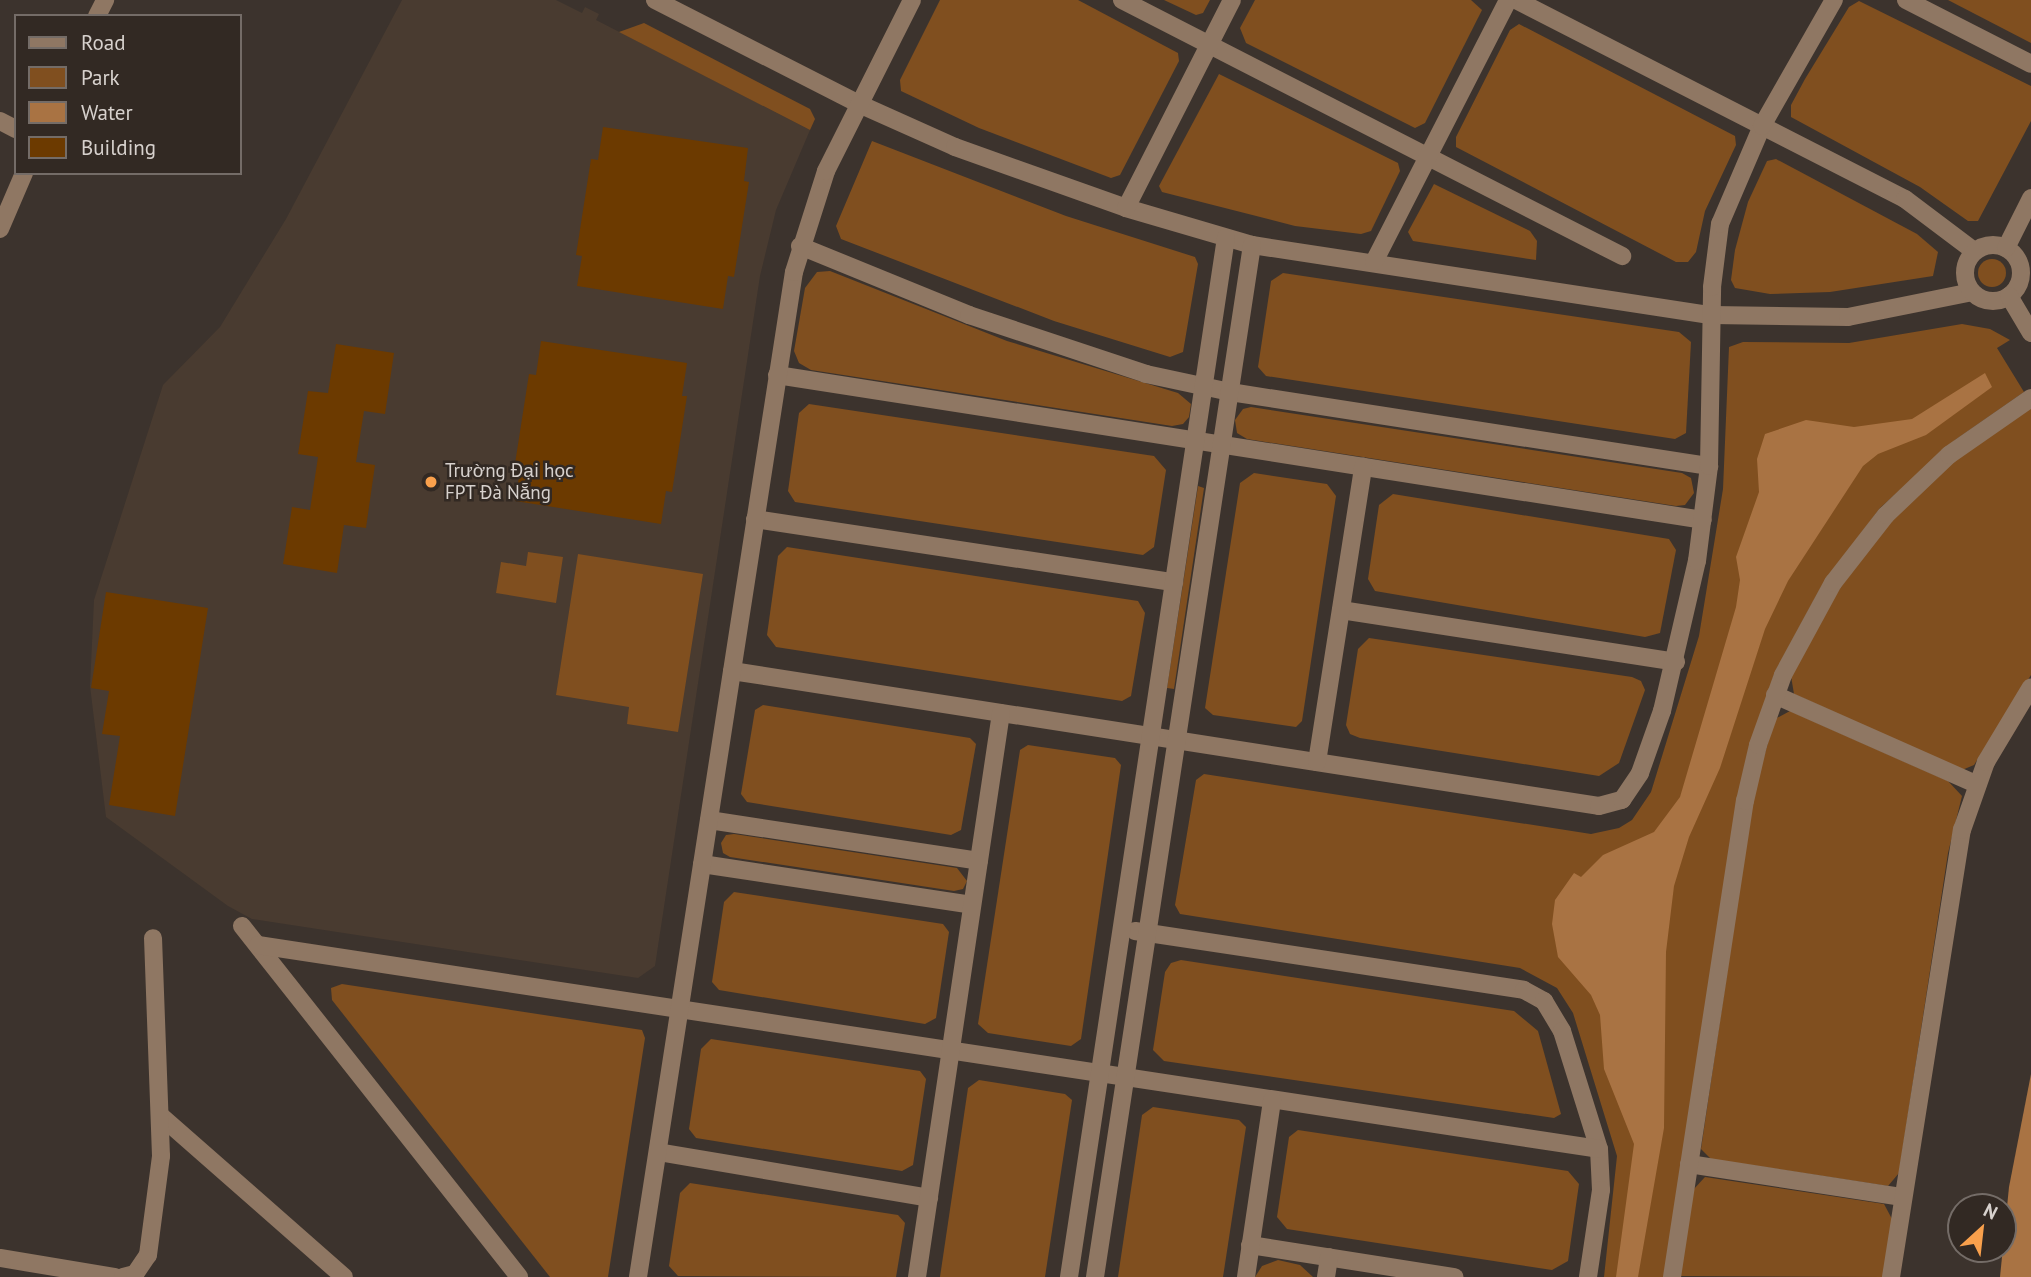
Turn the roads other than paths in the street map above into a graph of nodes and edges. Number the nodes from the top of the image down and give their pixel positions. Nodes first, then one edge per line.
1 (655, 0) edge
2 (912, 0) edge
3 (1122, 0) edge
4 (1232, 0) edge
5 (1508, 0) edge
6 (1516, 0) edge
7 (1834, 0) edge
8 (1906, 0) edge
9 (1209, 44) junction
10 (2031, 64) edge
11 (859, 104) junction
12 (1762, 126) junction
13 (1427, 156) junction
14 (23, 175) edge
15 (2031, 198) edge
16 (1126, 208) junction
17 (0, 229) edge
18 (1226, 238) junction
19 (1252, 244) junction
20 (800, 246) junction
21 (2006, 248) junction
22 (1974, 251) junction
23 (1622, 256) dead end
24 (1374, 262) junction
25 (1972, 292) junction
26 (2009, 296) junction
27 (1712, 315) junction
28 (2031, 333) edge
29 (778, 375) junction
30 (1204, 387) junction
31 (1230, 392) junction
32 (2031, 398) edge
33 (1196, 441) junction
34 (1222, 445) junction
35 (1709, 466) junction
36 (1363, 467) junction
37 (755, 519) junction
38 (1703, 520) junction
39 (1174, 582) junction
40 (1341, 610) junction
41 (1676, 662) junction
42 (732, 671) junction
43 (2031, 687) edge
44 (1775, 695) junction
45 (1001, 713) junction
46 (1151, 736) junction
47 (1177, 740) junction
48 (1317, 762) junction
49 (1976, 784) junction
50 (709, 820) junction
51 (979, 861) junction
52 (702, 864) junction
53 (972, 905) junction
54 (242, 926) dead end
55 (1121, 929) junction
56 (1147, 933) junction
57 (153, 938) dead end
58 (257, 946) junction
59 (679, 1009) junction
60 (951, 1051) junction
61 (1100, 1073) junction
62 (1125, 1077) junction
63 (1272, 1100) junction
64 (162, 1117) junction
65 (195, 1145) junction
66 (1600, 1149) junction
67 (657, 1152) junction
68 (160, 1156) junction
69 (1689, 1164) junction
70 (1902, 1197) junction
71 (929, 1198) junction
72 (1251, 1245) junction
73 (1329, 1257) junction
74 (0, 1258) edge
75 (92, 1275) edge
76 (115, 1277) edge
77 (123, 1277) edge
78 (344, 1277) edge
79 (519, 1277) edge
80 (638, 1277) edge
81 (917, 1277) edge
82 (1069, 1277) edge
83 (1095, 1277) edge
84 (1246, 1277) edge
85 (1326, 1277) edge
86 (1455, 1277) edge
87 (1588, 1277) edge
88 (1672, 1277) edge
89 (1891, 1277) edge

1 - 11 street
2 - 11 street
3 - 9 street
4 - 9 street
5 - 13 street
6 - 12 street
7 - 12 street
8 - 10 street
9 - 13 street
9 - 16 street
11 - 16 street
11 - 20 street
12 - 22 street
12 - 27 street
13 - 23 street
13 - 24 street
14 - 17 street
15 - 21 street
16 - 18 street
18 - 19 street
18 - 30 street
19 - 24 street
19 - 31 street
20 - 29 street
20 - 30 street
21 - 22 street
21 - 26 street
22 - 25 street
24 - 27 street
25 - 26 street
25 - 27 street
26 - 28 street
27 - 35 street
29 - 33 street
29 - 37 street
30 - 31 street
30 - 33 street
31 - 34 street
31 - 35 street
32 - 44 street
33 - 34 street
33 - 39 street
34 - 36 street
34 - 47 street
35 - 38 street
36 - 38 street
36 - 40 street
37 - 39 street
37 - 42 street
38 - 41 street
39 - 46 street
40 - 41 street
40 - 48 street
41 - 48 street
42 - 45 street
42 - 50 street
43 - 49 street
44 - 49 street
44 - 69 street
45 - 46 street
45 - 51 street
46 - 47 street
46 - 55 street
47 - 48 street
47 - 56 street
49 - 70 street
50 - 51 street
50 - 52 street
51 - 53 street
52 - 53 street
52 - 59 street
53 - 60 street
54 - 58 street
55 - 56 street
55 - 61 street
56 - 62 street
56 - 66 street
57 - 64 street
58 - 59 street
58 - 79 street
59 - 60 street
59 - 67 street
60 - 61 street
60 - 71 street
61 - 62 street
61 - 82 street
62 - 63 street
62 - 83 street
63 - 66 street
63 - 72 street
64 - 65 street
64 - 68 street
65 - 68 street
65 - 78 street
66 - 87 street
67 - 71 street
67 - 80 street
68 - 77 street
69 - 70 street
69 - 88 street
70 - 89 street
71 - 81 street
72 - 73 street
72 - 84 street
73 - 85 street
73 - 86 street
74 - 75 street
75 - 76 street

